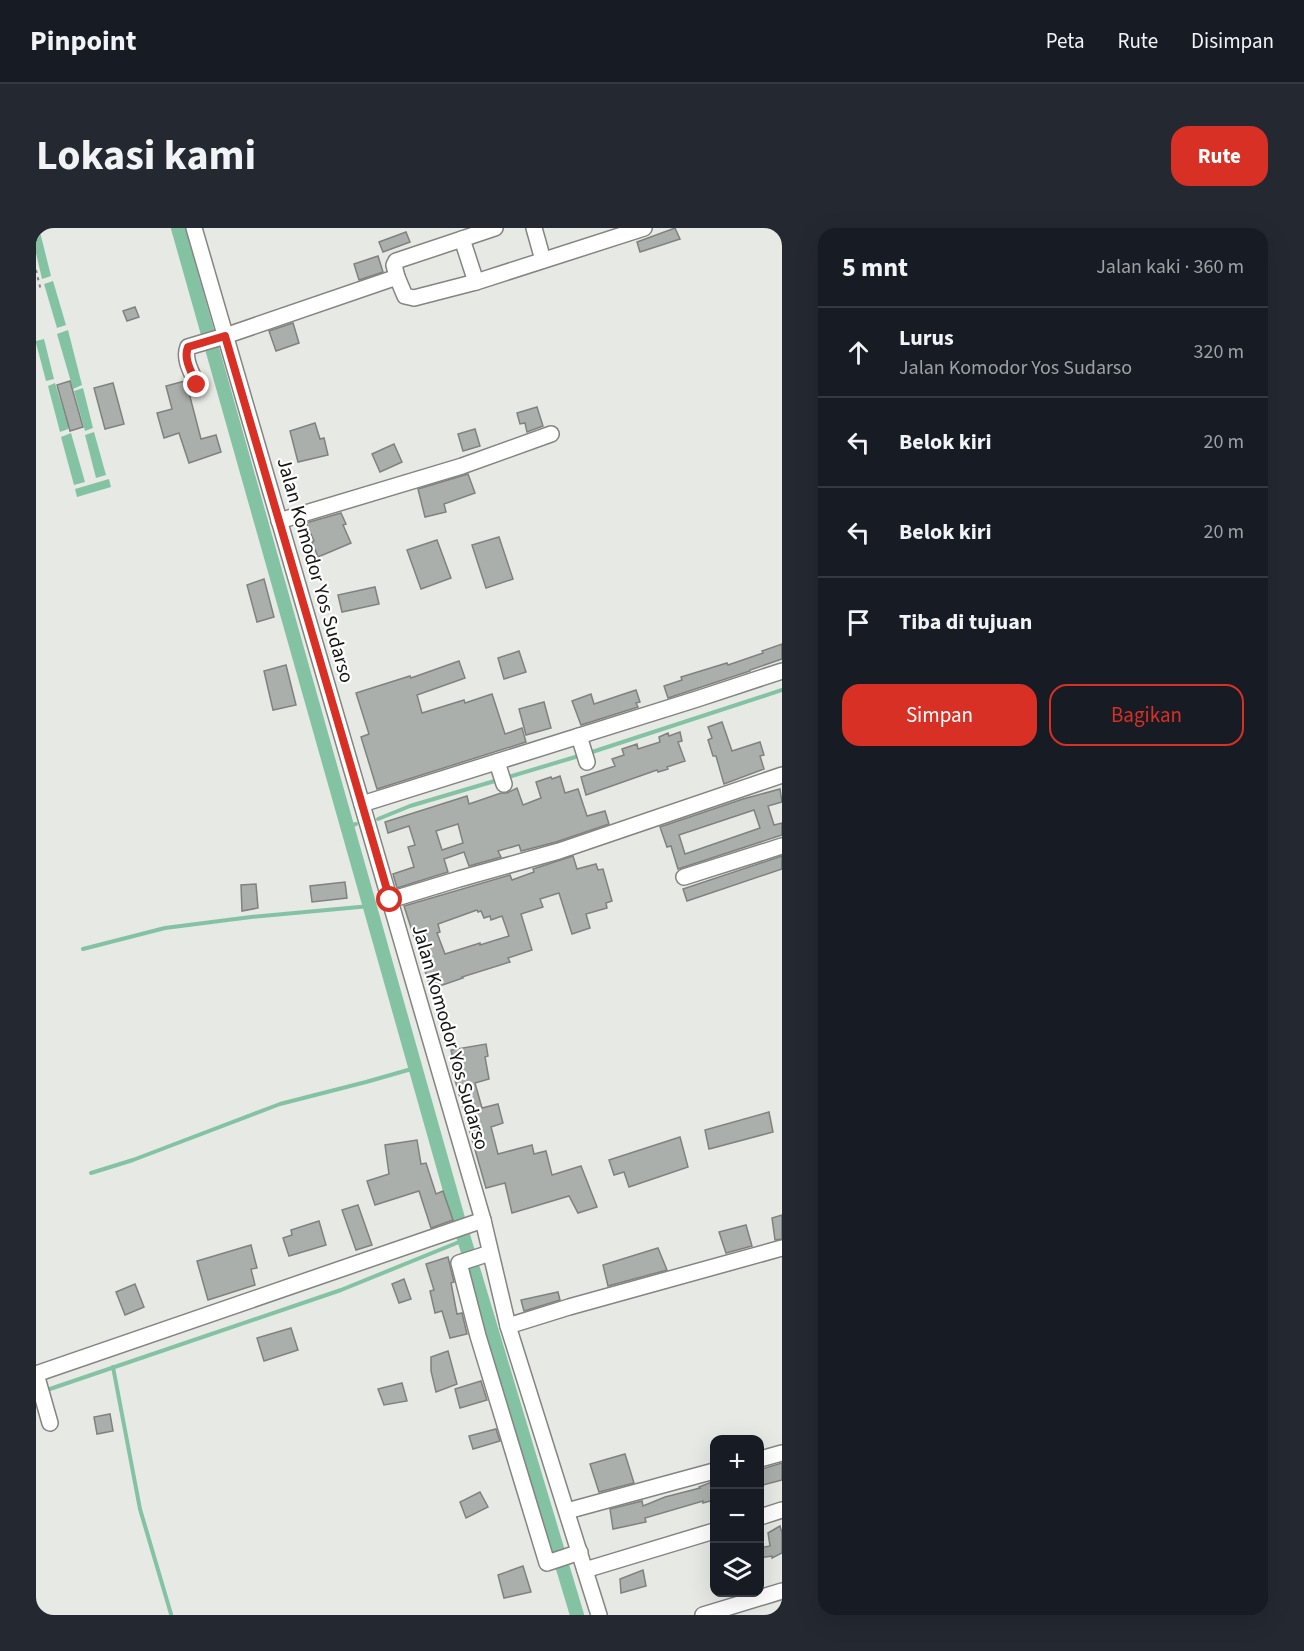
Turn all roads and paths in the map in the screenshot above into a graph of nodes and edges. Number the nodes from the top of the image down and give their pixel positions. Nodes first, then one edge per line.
1 (194, 228) edge
2 (495, 228) edge
3 (534, 228) edge
4 (644, 228) edge
5 (612, 233) edge
6 (462, 239) junction
7 (543, 260) junction
8 (36, 270) edge
9 (398, 277) junction
10 (476, 282) junction
11 (41, 291) dead end
12 (220, 338) junction
13 (197, 385) dead end
14 (551, 434) dead end
15 (279, 520) junction
16 (782, 671) edge
17 (581, 741) junction
18 (587, 762) dead end
19 (782, 775) edge
20 (362, 804) junction
21 (782, 846) edge
22 (684, 878) dead end
23 (390, 900) junction
24 (478, 1222) junction
25 (782, 1248) edge
26 (485, 1254) junction
27 (508, 1326) junction
28 (37, 1377) edge
29 (51, 1423) dead end
30 (782, 1453) edge
31 (764, 1458) edge
32 (710, 1472) edge
33 (782, 1510) edge
34 (567, 1511) junction
35 (764, 1515) edge
36 (710, 1532) edge
37 (575, 1554) junction
38 (585, 1570) junction
39 (782, 1591) edge
40 (599, 1615) edge
41 (703, 1615) edge

1 - 12 street, Jalan Komodor Yos Sudarso
2 - 6 street
3 - 7 street
4 - 5 street
5 - 7 street
6 - 9 street
6 - 10 street
7 - 10 street
8 - 11 path
9 - 10 street
9 - 12 street
12 - 13 street
12 - 15 street, Jalan Komodor Yos Sudarso
14 - 15 street
15 - 20 street, Jalan Komodor Yos Sudarso
16 - 17 street
17 - 18 street
17 - 20 street
19 - 23 street
20 - 23 street, Jalan Komodor Yos Sudarso
21 - 22 street
23 - 24 street, Jalan Komodor Yos Sudarso
24 - 26 street, Jalan Komodor Yos Sudarso
24 - 28 street
25 - 27 street
26 - 27 street, Jalan Komodor Yos Sudarso
26 - 37 street
27 - 34 street, Jalan Komodor Yos Sudarso
28 - 29 street
30 - 31 street
32 - 34 street
33 - 35 street
34 - 37 street, Jalan Komodor Yos Sudarso
36 - 38 street
37 - 38 street, Jalan Komodor Yos Sudarso
38 - 40 street, Jalan Komodor Yos Sudarso
39 - 41 street

